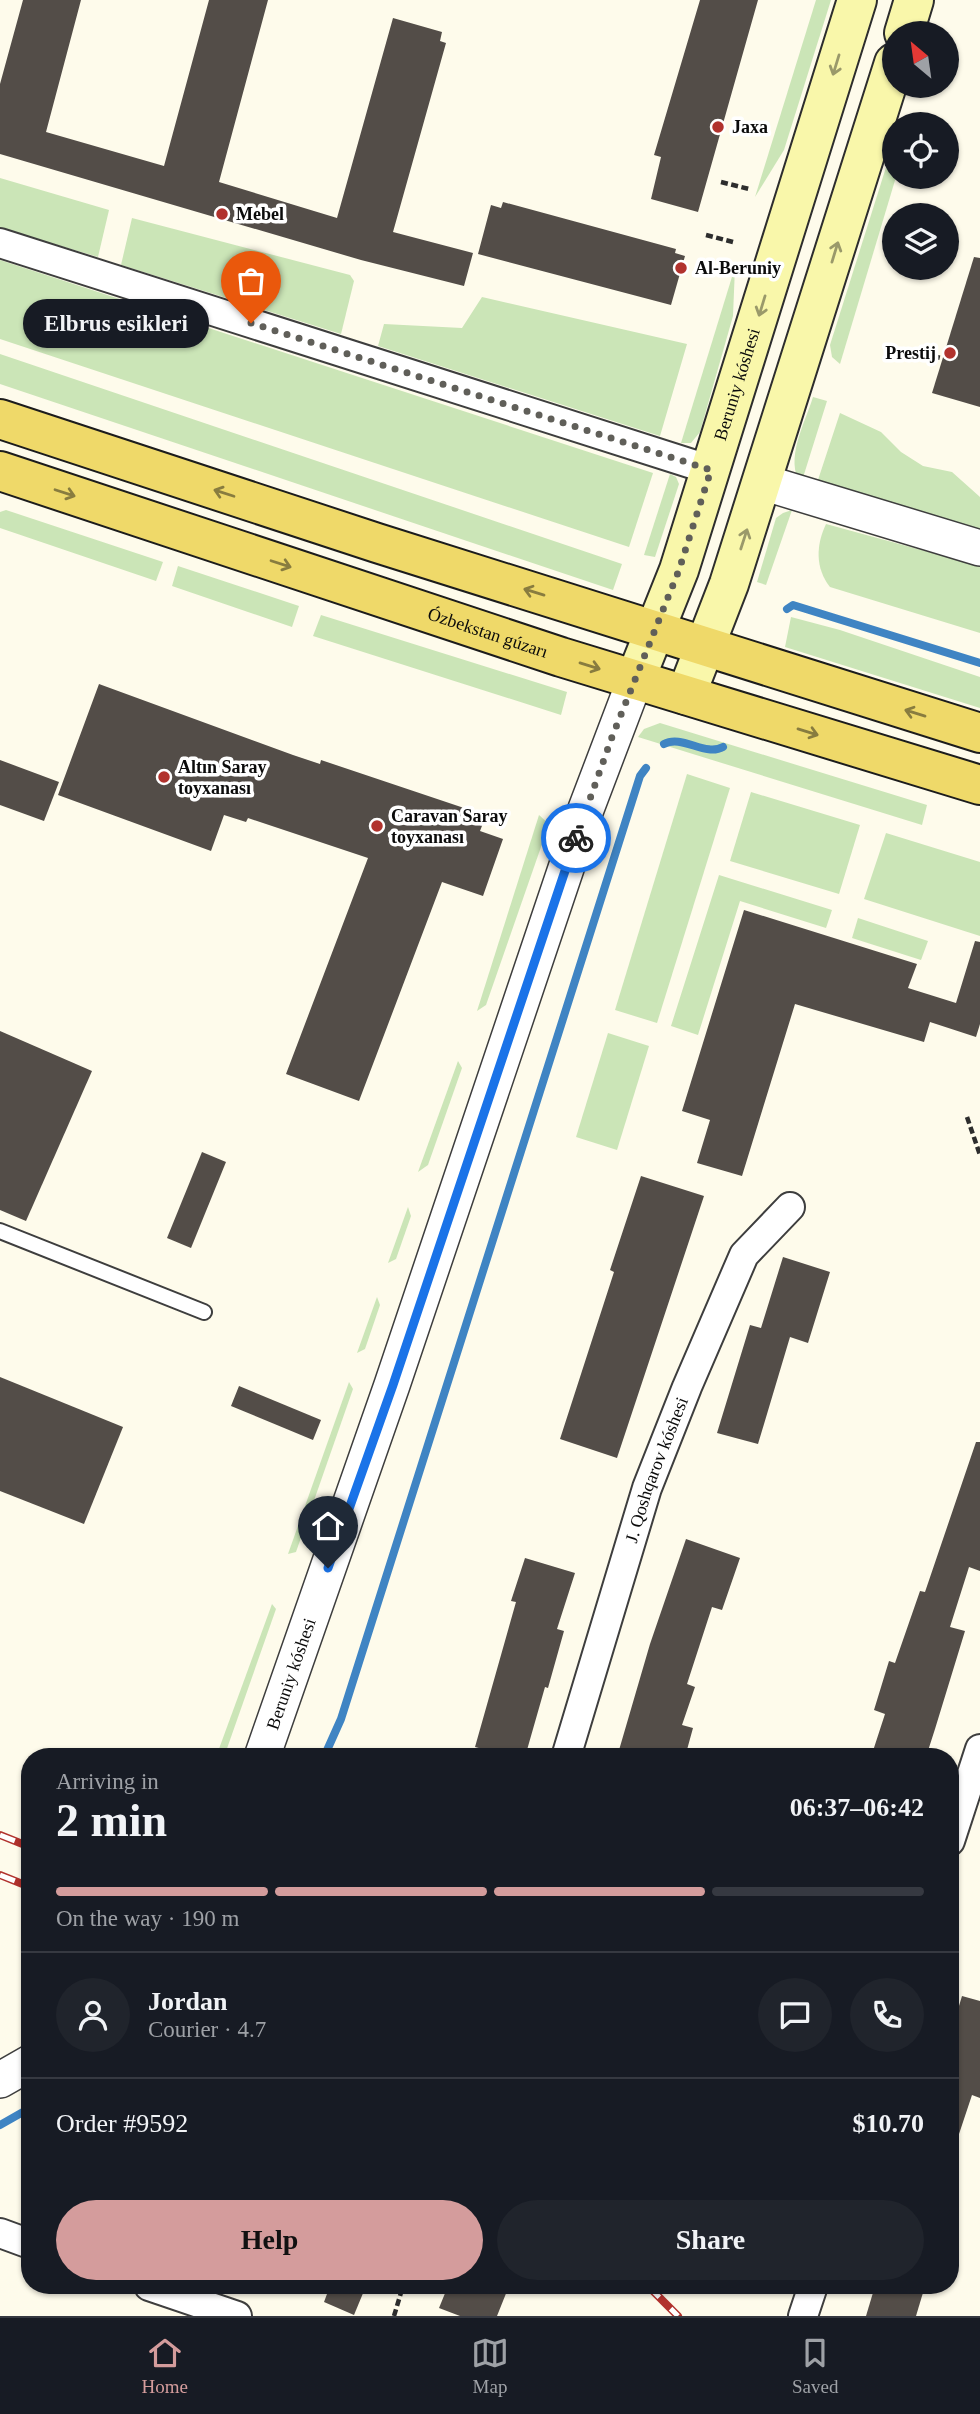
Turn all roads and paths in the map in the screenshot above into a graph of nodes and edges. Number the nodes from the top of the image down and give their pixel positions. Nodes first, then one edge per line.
1 (857, 0) edge
2 (914, 0) edge
3 (908, 21) edge
4 (883, 98) edge
5 (721, 182) dead end
6 (749, 190) dead end
7 (706, 236) dead end
8 (733, 242) dead end
9 (0, 243) edge
10 (933, 356) dead end
11 (941, 358) dead end
12 (0, 419) edge
13 (711, 470) junction
14 (0, 471) edge
15 (762, 482) junction
16 (980, 548) edge
17 (679, 570) junction
18 (729, 584) junction
19 (654, 630) junction
20 (705, 647) junction
21 (635, 680) junction
22 (686, 695) junction
23 (980, 733) edge
24 (980, 785) edge
25 (967, 1117) dead end
26 (980, 1155) edge
27 (790, 1207) dead end
28 (0, 1231) edge
29 (204, 1312) dead end
30 (264, 1748) edge
31 (569, 1748) edge
32 (980, 1749) edge
33 (959, 1813) edge
34 (21, 2068) edge
35 (0, 2080) edge
36 (0, 2233) edge
37 (21, 2241) edge
38 (172, 2294) edge
39 (401, 2294) edge
40 (810, 2294) edge
41 (237, 2316) edge
42 (394, 2316) edge
43 (803, 2316) edge

1 -> 13 main road, Beruniy kóshesi
2 - 3 main road
15 -> 4 main road
5 - 6 path
7 - 8 path
9 - 13 street
10 - 11 path
19 -> 12 main road
13 - 17 main road, Beruniy kóshesi
14 -> 21 main road, Ózbekstan gúzarı
15 - 16 street
18 -> 15 main road
17 - 18 main road
17 - 19 main road, Beruniy kóshesi
18 - 20 main road
19 - 20 main road
19 - 21 main road, Beruniy kóshesi
20 - 22 main road
23 -> 20 main road
21 - 22 main road, Ózbekstan gúzarı
21 - 30 street, Beruniy kóshesi
22 -> 24 main road, Ózbekstan gúzarı
25 - 26 path
27 - 31 street, J. Qoshqarov kóshesi
28 - 29 lane
32 - 33 street
34 - 35 street
36 - 37 street
38 - 41 street
39 - 42 path
40 - 43 street

